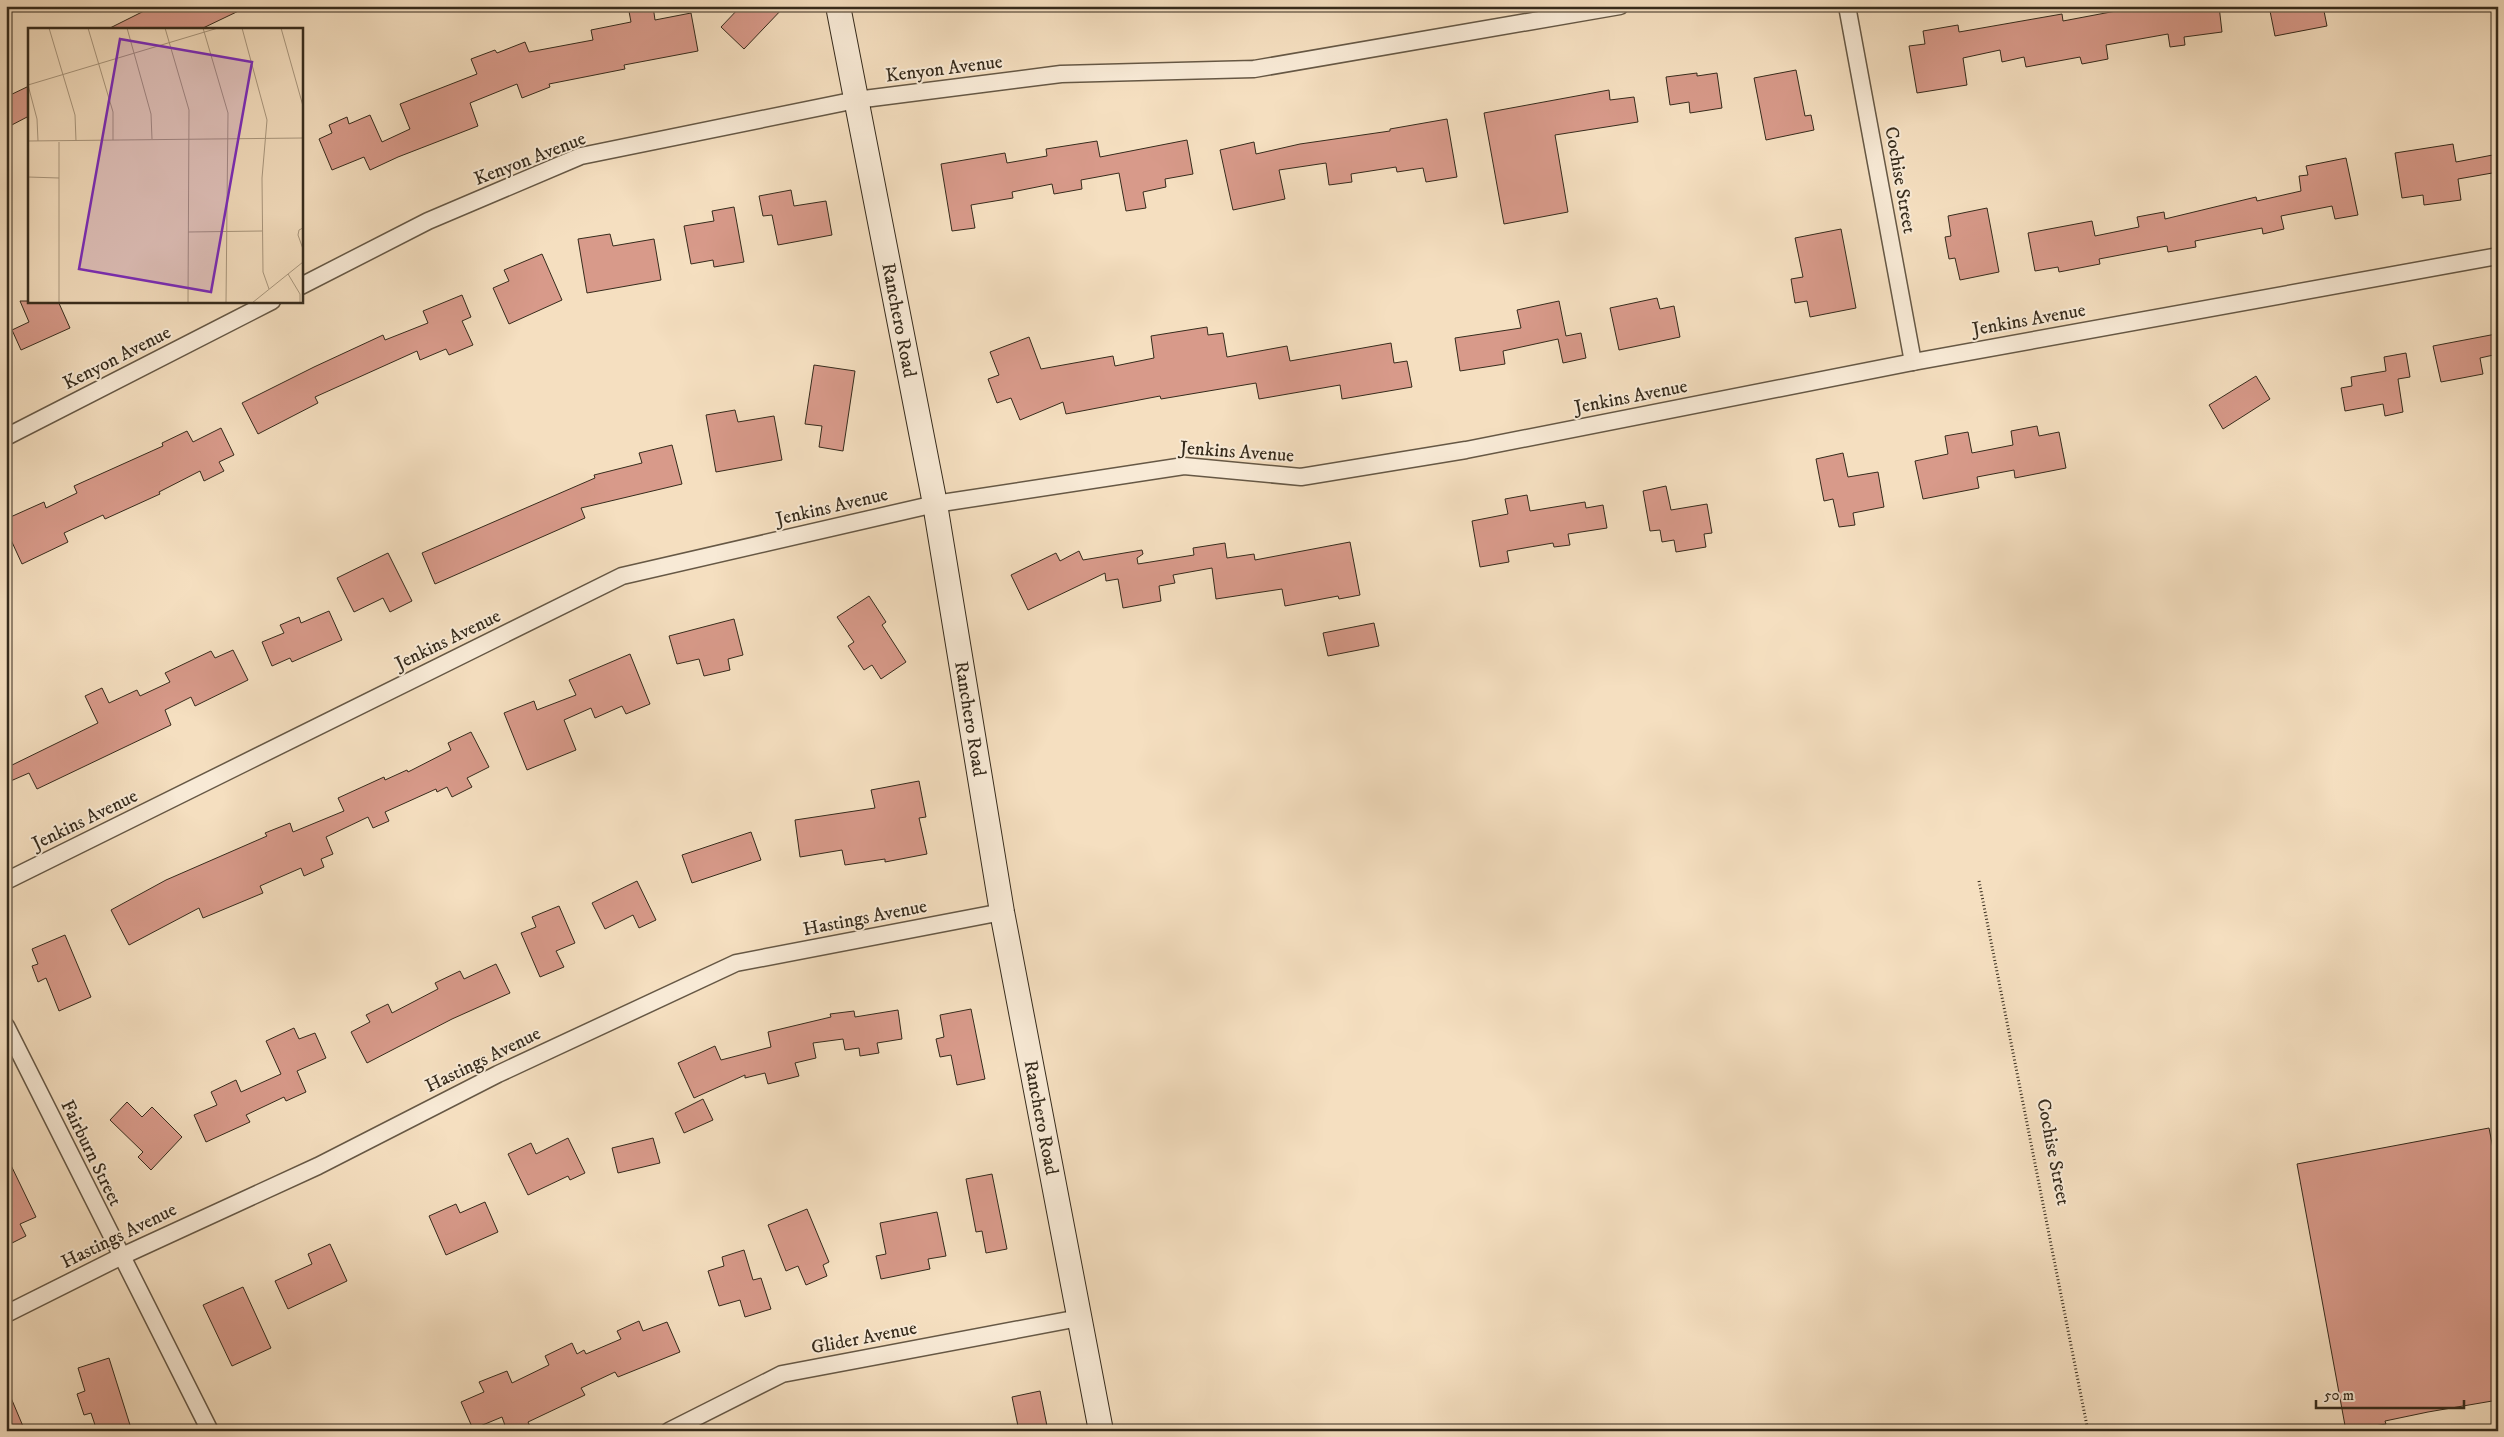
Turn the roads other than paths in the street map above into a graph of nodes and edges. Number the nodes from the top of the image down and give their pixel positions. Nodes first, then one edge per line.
1 (838, 6) edge
2 (1620, 6) edge
3 (1848, 6) edge
4 (856, 100) junction
5 (2498, 256) edge
6 (302, 285) edge
7 (270, 302) edge
8 (1913, 362) junction
9 (6, 437) edge
10 (935, 504) junction
11 (6, 881) edge
12 (1002, 912) junction
13 (6, 1026) edge
14 (120, 1257) junction
15 (6, 1314) edge
16 (1079, 1318) junction
17 (210, 1431) edge
18 (669, 1431) edge
19 (1101, 1431) edge

1 - 4 main road, Ranchero Road
2 - 4 street, Kenyon Avenue
3 - 8 street, Cochise Street
4 - 6 street, Kenyon Avenue
4 - 10 main road, Ranchero Road
5 - 8 street, Jenkins Avenue
7 - 9 street, Kenyon Avenue
8 - 10 street, Jenkins Avenue
10 - 11 street, Jenkins Avenue
10 - 12 main road, Ranchero Road
12 - 14 street, Hastings Avenue
12 - 16 main road, Ranchero Road
13 - 14 street, Fairburn Street
14 - 15 street, Hastings Avenue
14 - 17 street, Fairburn Street
16 - 18 street, Glider Avenue
16 - 19 main road, Ranchero Road

